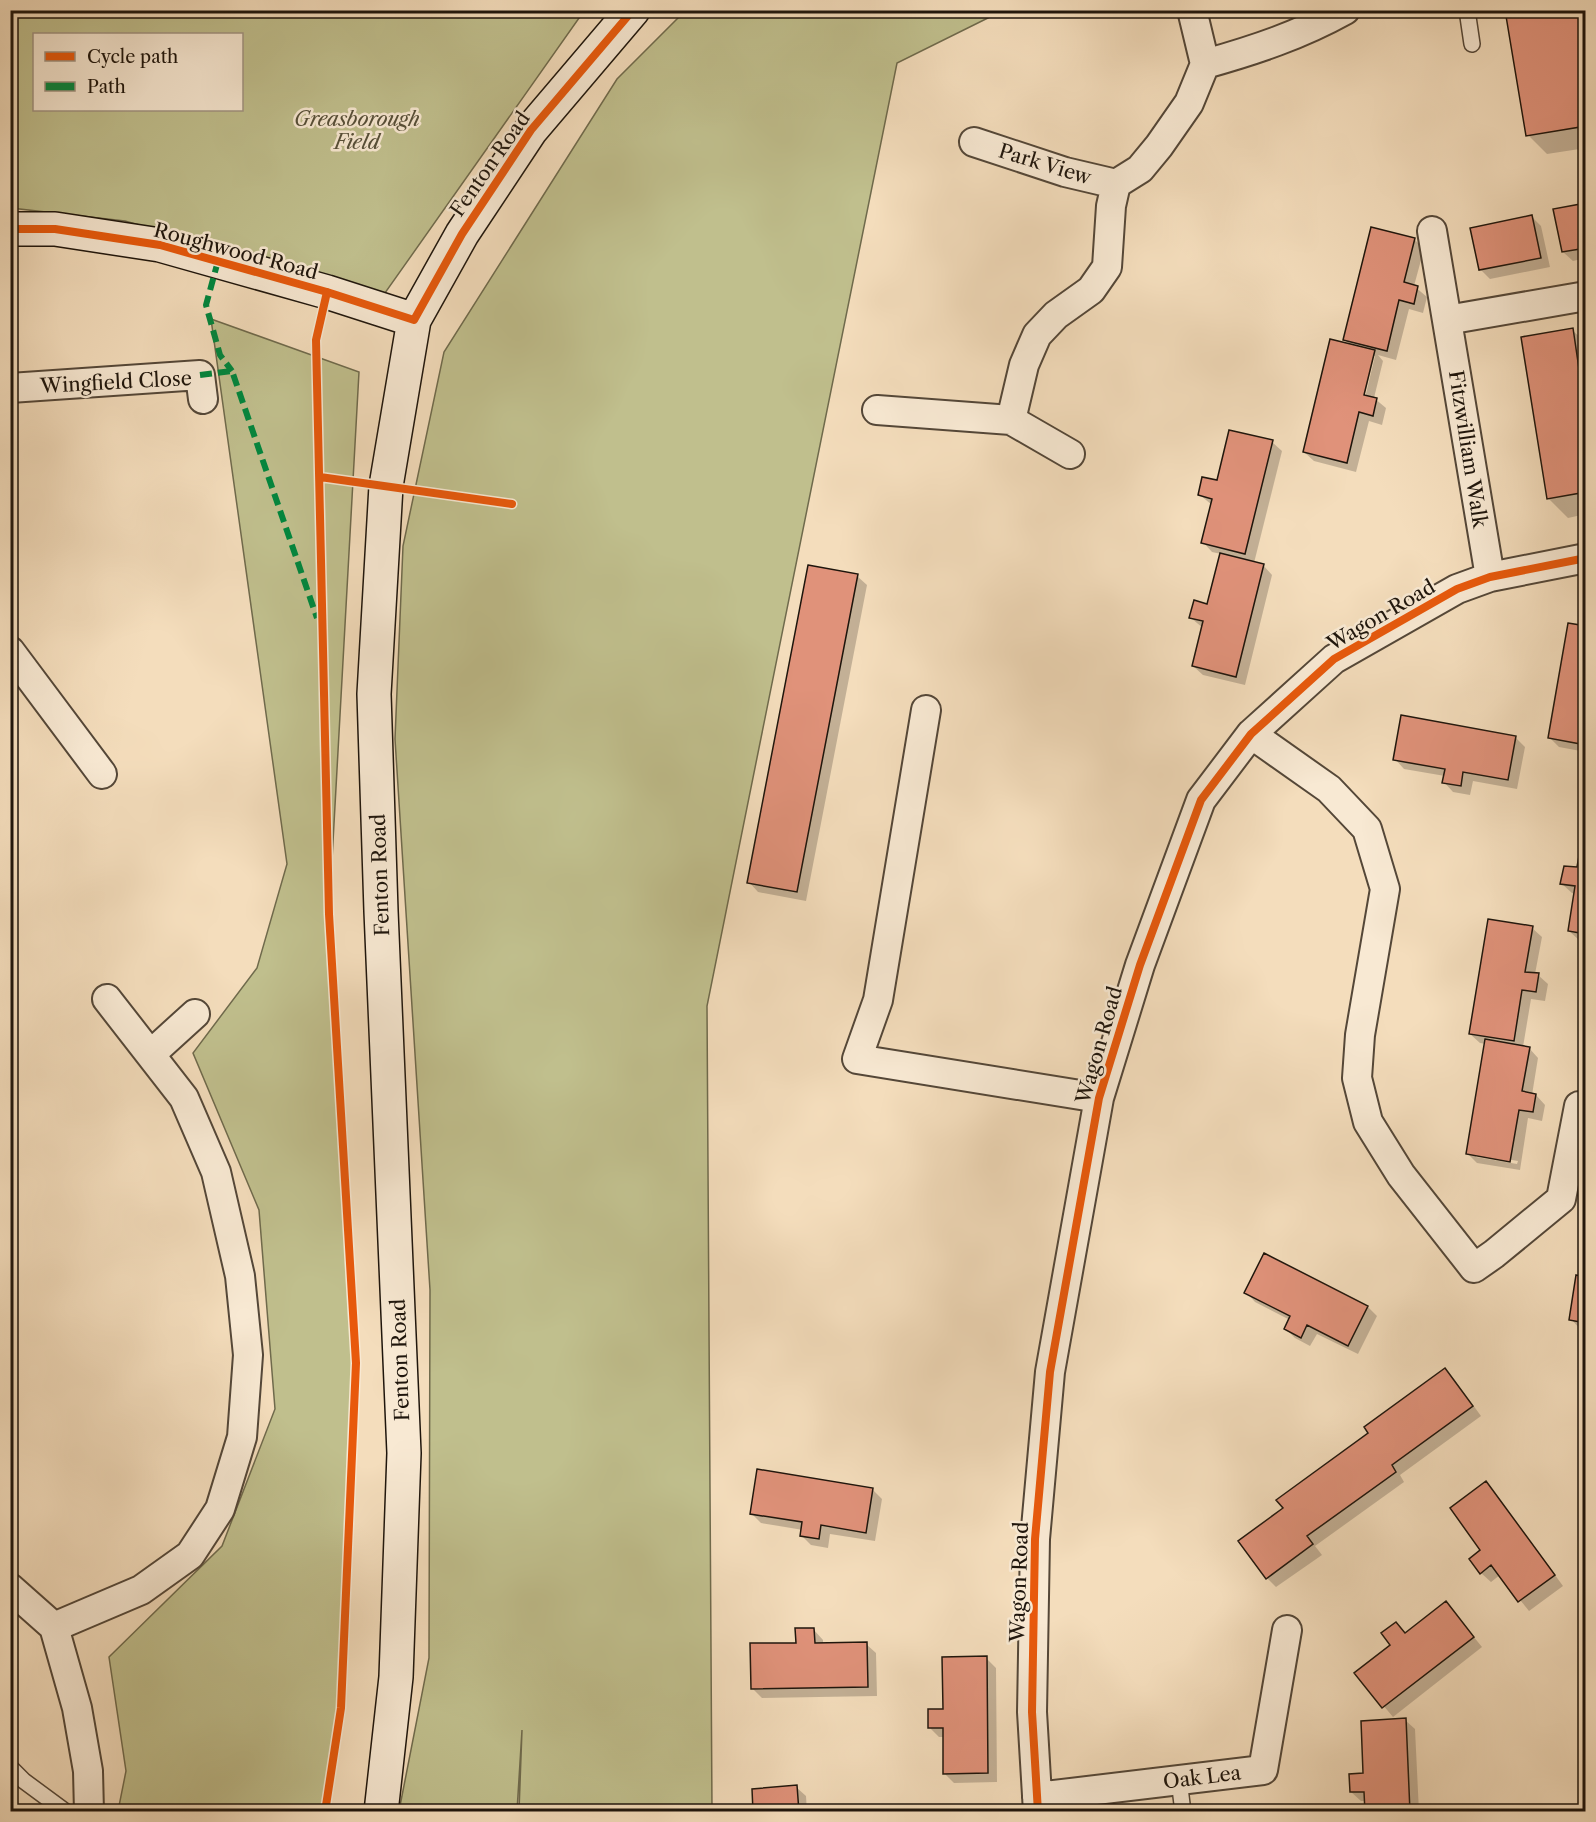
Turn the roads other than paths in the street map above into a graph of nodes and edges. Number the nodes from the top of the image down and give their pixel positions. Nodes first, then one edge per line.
1 (633, 10) edge
2 (1192, 10) edge
3 (1345, 10) edge
4 (1467, 10) edge
5 (1472, 44) dead end
6 (1205, 64) junction
7 (974, 142) dead end
8 (1116, 184) junction
9 (10, 229) edge
10 (1432, 231) dead end
11 (1586, 296) edge
12 (414, 320) junction
13 (1447, 320) junction
14 (10, 388) edge
15 (203, 399) dead end
16 (877, 410) dead end
17 (1011, 420) junction
18 (1070, 454) dead end
19 (1586, 558) edge
20 (1490, 577) junction
21 (12, 660) edge
22 (926, 710) dead end
23 (1251, 734) junction
24 (102, 774) dead end
25 (107, 999) dead end
26 (195, 1014) dead end
27 (151, 1054) junction
28 (1099, 1098) junction
29 (1579, 1106) dead end
30 (10, 1588) edge
31 (54, 1627) junction
32 (1287, 1630) dead end
33 (10, 1767) edge
34 (1179, 1780) junction
35 (1037, 1804) edge
36 (66, 1812) edge
37 (89, 1812) edge
38 (381, 1812) edge
39 (1183, 1812) edge

1 - 12 street, Fenton Road
2 - 6 street
3 - 6 street
4 - 5 lane
6 - 8 street, Park View
7 - 8 street, Park View
8 - 17 street, Park View
9 - 12 street, Roughwood Road
10 - 13 street, Fitzwilliam Walk
11 - 13 street
12 - 38 street, Fenton Road
13 - 20 street, Fitzwilliam Walk
14 - 15 street, Wingfield Close
16 - 17 street
17 - 18 street
19 - 20 street, Wagon Road
20 - 23 street, Wagon Road
21 - 24 street
22 - 28 street, Wagon Road
23 - 28 street, Wagon Road
23 - 29 street
25 - 27 street
26 - 27 street
27 - 31 street
28 - 35 street, Wagon Road
30 - 31 street
31 - 37 street
32 - 34 street, Oak Lea
33 - 36 lane
34 - 35 street, Oak Lea
34 - 39 lane

